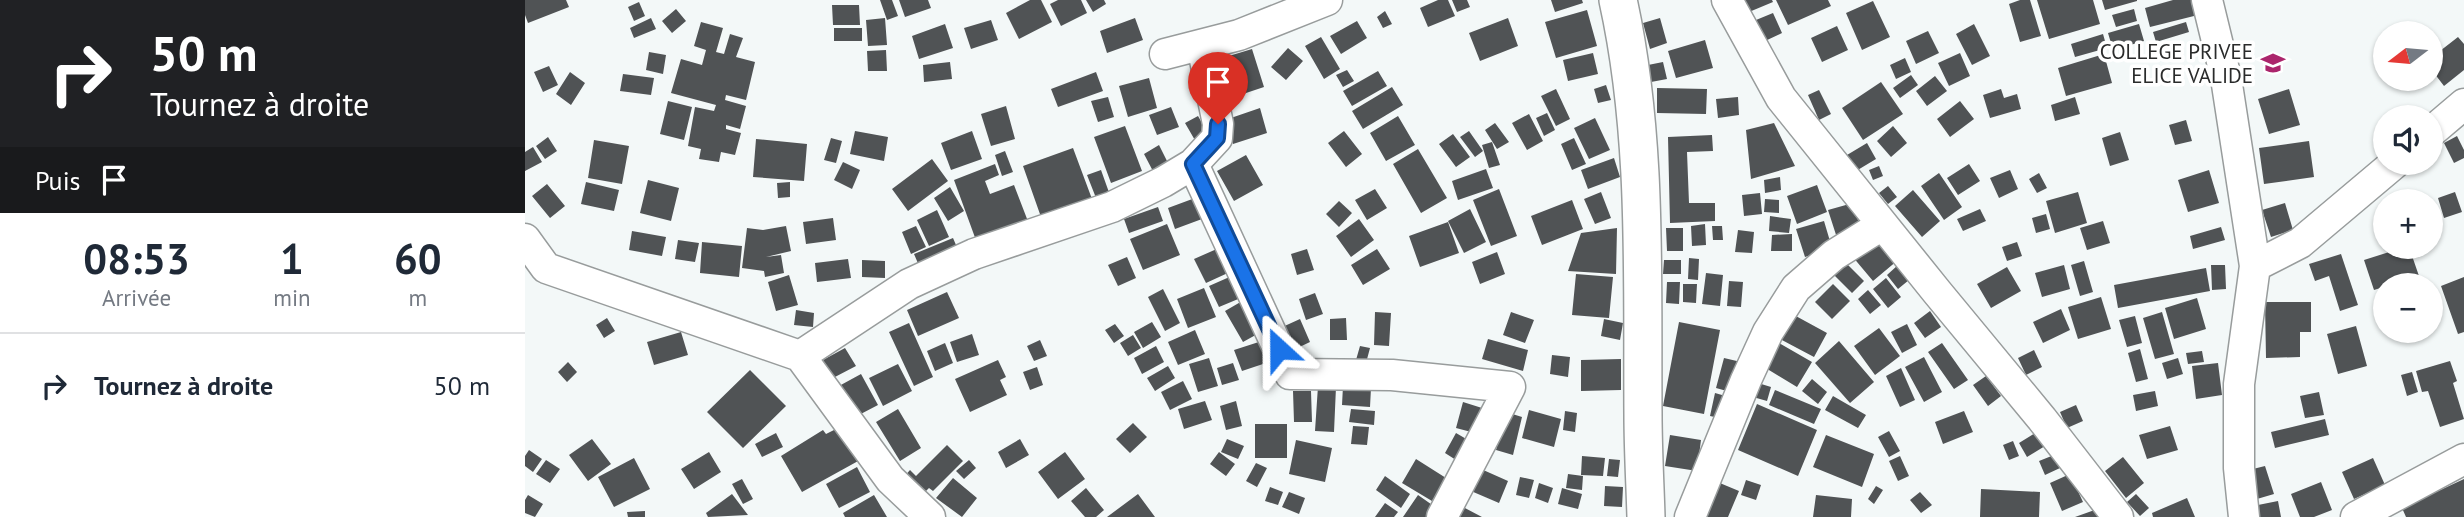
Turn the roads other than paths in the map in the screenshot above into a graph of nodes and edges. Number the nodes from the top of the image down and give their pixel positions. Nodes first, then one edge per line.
1 (1327, 0) edge
2 (1618, 0) edge
3 (1727, 0) edge
4 (2207, 0) edge
5 (1202, 44) junction
6 (1165, 54) dead end
7 (2464, 104) edge
8 (2443, 122) edge
9 (1193, 164) junction
10 (2381, 175) edge
11 (1882, 225) junction
12 (525, 239) edge
13 (2255, 266) junction
14 (800, 356) junction
15 (2464, 460) edge
16 (930, 517) edge
17 (1442, 517) edge
18 (1646, 517) edge
19 (1690, 517) edge
20 (2118, 517) edge
21 (2244, 517) edge
22 (2356, 517) edge

1 - 5 street
2 - 18 street
3 - 11 street
4 - 13 street
5 - 6 street
5 - 9 street
7 - 8 street
9 - 14 street
9 - 17 street
10 - 13 street
11 - 19 street
11 - 20 street
12 - 14 street
13 - 21 street
14 - 16 street
15 - 22 street

